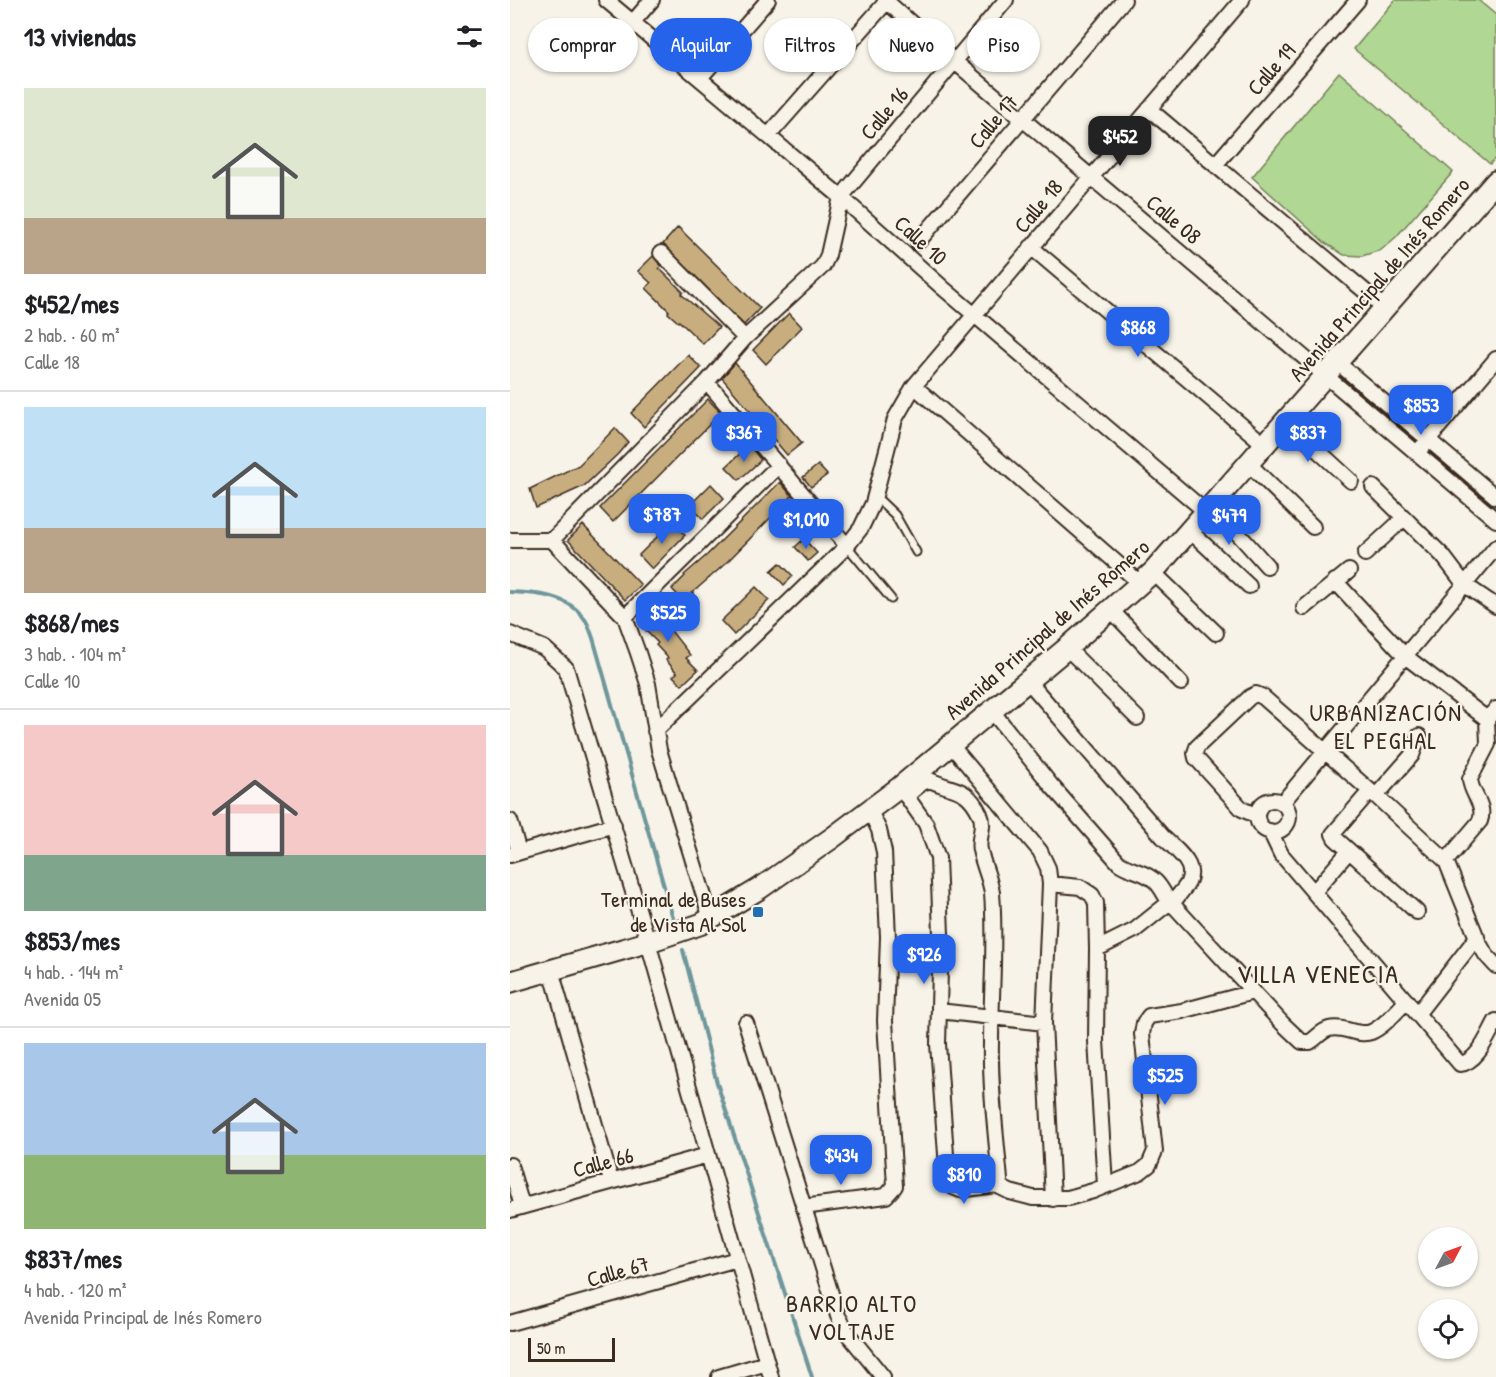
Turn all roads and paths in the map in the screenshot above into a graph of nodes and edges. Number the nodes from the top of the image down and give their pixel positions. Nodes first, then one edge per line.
1 (606, 0) edge
2 (652, 0) edge
3 (768, 0) edge
4 (886, 0) edge
5 (1005, 0) edge
6 (1124, 0) edge
7 (1242, 0) edge
8 (1358, 0) edge
9 (628, 18) edge
10 (636, 18) edge
11 (906, 18) edge
12 (638, 26) edge
13 (955, 59) edge
14 (955, 61) edge
15 (944, 72) edge
16 (700, 78) junction
17 (1149, 109) junction
18 (1023, 119) junction
19 (768, 136) junction
20 (1215, 165) junction
21 (1091, 177) junction
22 (1496, 181) edge
23 (841, 197) junction
24 (918, 242) dead end
25 (1031, 247) junction
26 (661, 253) dead end
27 (1386, 309) junction
28 (975, 313) junction
29 (745, 338) junction
30 (1493, 367) edge
31 (1332, 369) junction
32 (707, 382) junction
33 (914, 386) junction
34 (1286, 421) junction
35 (1429, 440) junction
36 (1265, 445) junction
37 (1417, 453) junction
38 (1249, 464) junction
39 (779, 465) junction
40 (1351, 481) dead end
41 (1373, 487) dead end
42 (875, 496) junction
43 (1496, 497) edge
44 (1208, 510) junction
45 (1404, 518) junction
46 (1496, 520) edge
47 (1313, 527) dead end
48 (1190, 531) junction
49 (510, 540) edge
50 (552, 540) junction
51 (847, 546) junction
52 (1496, 547) edge
53 (916, 552) dead end
54 (1365, 554) dead end
55 (1267, 566) dead end
56 (1349, 571) dead end
57 (1147, 578) junction
58 (1335, 581) junction
59 (1249, 585) dead end
60 (1465, 585) junction
61 (891, 599) dead end
62 (1496, 606) edge
63 (1304, 608) dead end
64 (1111, 610) junction
65 (625, 617) junction
66 (1216, 633) dead end
67 (510, 634) edge
68 (1067, 648) junction
69 (1405, 656) junction
70 (1028, 681) junction
71 (1181, 683) dead end
72 (992, 711) junction
73 (1492, 714) edge
74 (1137, 718) dead end
75 (655, 731) junction
76 (1419, 736) dead end
77 (951, 745) junction
78 (1325, 752) junction
79 (903, 791) junction
80 (1373, 793) junction
81 (1282, 803) junction
82 (870, 811) junction
83 (1257, 816) junction
84 (510, 821) edge
85 (614, 825) junction
86 (1270, 831) junction
87 (1349, 851) junction
88 (515, 853) edge
89 (1446, 861) junction
90 (1050, 884) junction
91 (1314, 892) junction
92 (1170, 905) junction
93 (1417, 912) dead end
94 (706, 922) junction
95 (1477, 937) junction
96 (648, 942) junction
97 (1097, 949) junction
98 (1496, 966) edge
99 (551, 970) junction
100 (510, 982) edge
101 (1254, 992) junction
102 (1407, 1001) junction
103 (939, 1011) junction
104 (1418, 1013) junction
105 (992, 1016) junction
106 (1496, 1021) edge
107 (746, 1023) dead end
108 (1044, 1023) junction
109 (708, 1155) junction
110 (510, 1165) edge
111 (611, 1182) junction
112 (996, 1185) junction
113 (1105, 1185) junction
114 (1053, 1199) junction
115 (803, 1207) junction
116 (516, 1208) edge
117 (737, 1259) junction
118 (510, 1323) edge
119 (769, 1370) edge
120 (719, 1377) edge
121 (883, 1377) edge

1 - 9 street, Calle 10
2 - 10 street
3 - 16 street
4 - 11 street, Calle 08
4 - 19 street
5 - 13 street, Calle 16
6 - 18 street, Calle 17
7 - 17 street, Calle 18
8 - 20 street, Calle 19
12 - 16 street, Calle 10
14 - 18 street, Calle 08
15 - 23 street, Calle 16
16 - 19 street, Calle 10
17 - 20 street
17 - 21 street, Calle 18
18 - 21 street, Calle 08
18 - 24 street, Calle 17
19 - 23 street, Calle 10
20 - 27 street
21 - 25 street, Calle 18
21 - 31 street, Calle 08
22 - 27 street, Avenida Principal de Inés Romero
23 - 28 street, Calle 10
23 - 29 street
25 - 28 street, Calle 18
25 - 36 street
26 - 29 street
27 - 31 street, Avenida Principal de Inés Romero
28 - 33 street, Calle 18
28 - 44 street, Calle 10
29 - 32 street
30 - 35 street
31 - 34 street, Avenida Principal de Inés Romero
31 - 35 street
31 - 37 street
32 - 39 street
32 - 50 street
33 - 42 street, Calle 18
33 - 57 street
34 - 36 street, Avenida Principal de Inés Romero
34 - 40 street
35 - 37 street
35 - 43 street
36 - 38 street, Avenida Principal de Inés Romero
37 - 46 street
38 - 44 street, Avenida Principal de Inés Romero
38 - 47 street
39 - 51 street
39 - 65 street
41 - 45 street
42 - 51 street, Calle 18
42 - 53 lane
44 - 48 street, Avenida Principal de Inés Romero
44 - 55 street, Calle 10
45 - 54 street
45 - 60 street
48 - 57 street, Avenida Principal de Inés Romero
48 - 59 street
49 - 50 street
50 - 65 street
51 - 61 lane
51 - 75 street, Calle 18
52 - 60 street
56 - 58 street
57 - 64 street, Avenida Principal de Inés Romero
57 - 66 street
58 - 63 street
58 - 69 street
60 - 62 street
60 - 69 street
64 - 68 street, Avenida Principal de Inés Romero
64 - 71 street
65 - 75 street
67 - 85 street
68 - 70 street, Avenida Principal de Inés Romero
68 - 74 street
69 - 73 street
69 - 78 street
70 - 72 street, Avenida Principal de Inés Romero
70 - 92 street
72 - 77 street, Avenida Principal de Inés Romero
72 - 92 street
73 - 89 street
75 - 94 street
76 - 80 street
77 - 79 street, Avenida Principal de Inés Romero
77 - 90 street
78 - 80 street
78 - 81 street
78 - 83 street
79 - 82 street, Avenida Principal de Inés Romero
79 - 103 street
79 - 105 street
80 - 87 street
80 - 89 street
81 - 83 street
81 - 86 street
82 - 94 street, Avenida Principal de Inés Romero
82 - 115 street
83 - 86 street
84 - 88 street
85 - 88 street
85 - 96 street
86 - 91 street
87 - 91 street
87 - 93 street
89 - 95 street
90 - 97 street
90 - 108 street
91 - 102 street
92 - 97 street
92 - 101 street
94 - 96 street, Avenida Principal de Inés Romero
95 - 98 street
95 - 104 street
96 - 99 street, Avenida Principal de Inés Romero
96 - 109 street
97 - 113 street
99 - 100 street, Avenida Principal de Inés Romero
99 - 111 street
101 - 102 street
101 - 113 street
102 - 104 street
103 - 105 street
103 - 112 street
104 - 106 street
105 - 108 street
105 - 112 street
107 - 115 street
108 - 114 street
109 - 111 street, Calle 66
109 - 117 street
110 - 116 street
111 - 116 street, Calle 66
112 - 114 street
113 - 114 street
115 - 121 street
117 - 118 street, Calle 67
117 - 119 street
119 - 120 street

